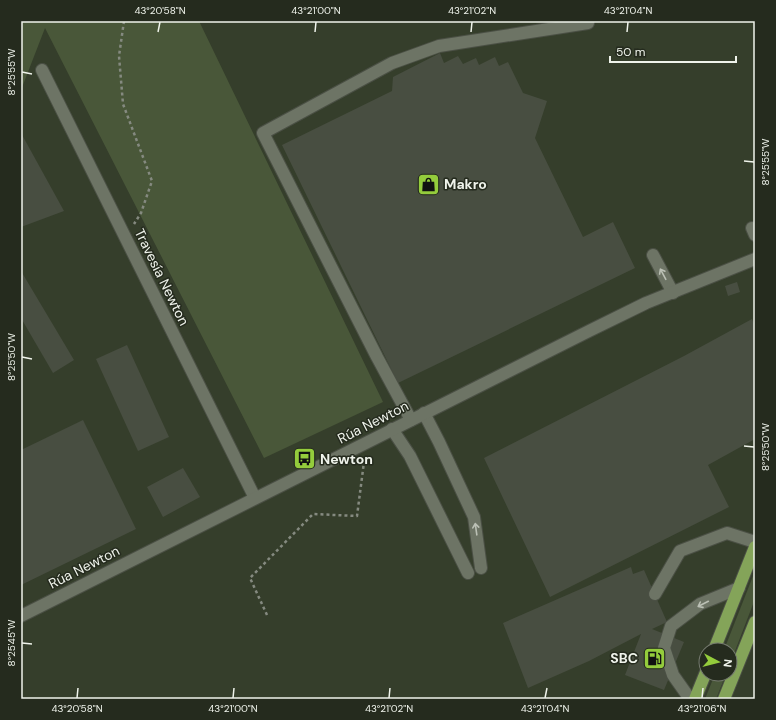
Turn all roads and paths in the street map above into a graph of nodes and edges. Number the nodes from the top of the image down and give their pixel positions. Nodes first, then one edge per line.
1 (124, 21) edge
2 (588, 23) dead end
3 (42, 70) dead end
4 (125, 238) junction
5 (653, 255) dead end
6 (755, 259) edge
7 (755, 267) edge
8 (699, 282) junction
9 (673, 293) junction
10 (424, 413) junction
11 (411, 420) junction
12 (392, 429) junction
13 (364, 462) dead end
14 (256, 498) junction
15 (755, 542) edge
16 (755, 547) edge
17 (482, 568) dead end
18 (468, 573) dead end
19 (738, 588) junction
20 (655, 594) dead end
21 (267, 615) dead end
22 (21, 616) edge
23 (755, 622) edge
24 (717, 642) edge
25 (702, 682) edge
26 (690, 699) edge
27 (695, 699) edge
28 (724, 699) edge

1 - 4 path
2 - 11 street
3 - 4 street, Travesía Newton
4 - 14 street, Travesía Newton
9 -> 5 street
6 - 8 street, Rúa Newton
7 - 8 street, Rúa Newton
8 - 9 street, Rúa Newton
9 - 10 street, Rúa Newton
10 - 11 street, Rúa Newton
17 -> 10 street
11 - 12 street, Rúa Newton
12 - 14 street, Rúa Newton
12 - 18 street
13 - 21 path
14 - 22 street, Rúa Newton
15 - 20 street
16 - 19 main road
19 - 24 main road
19 -> 26 street
23 - 28 main road
25 - 27 main road

